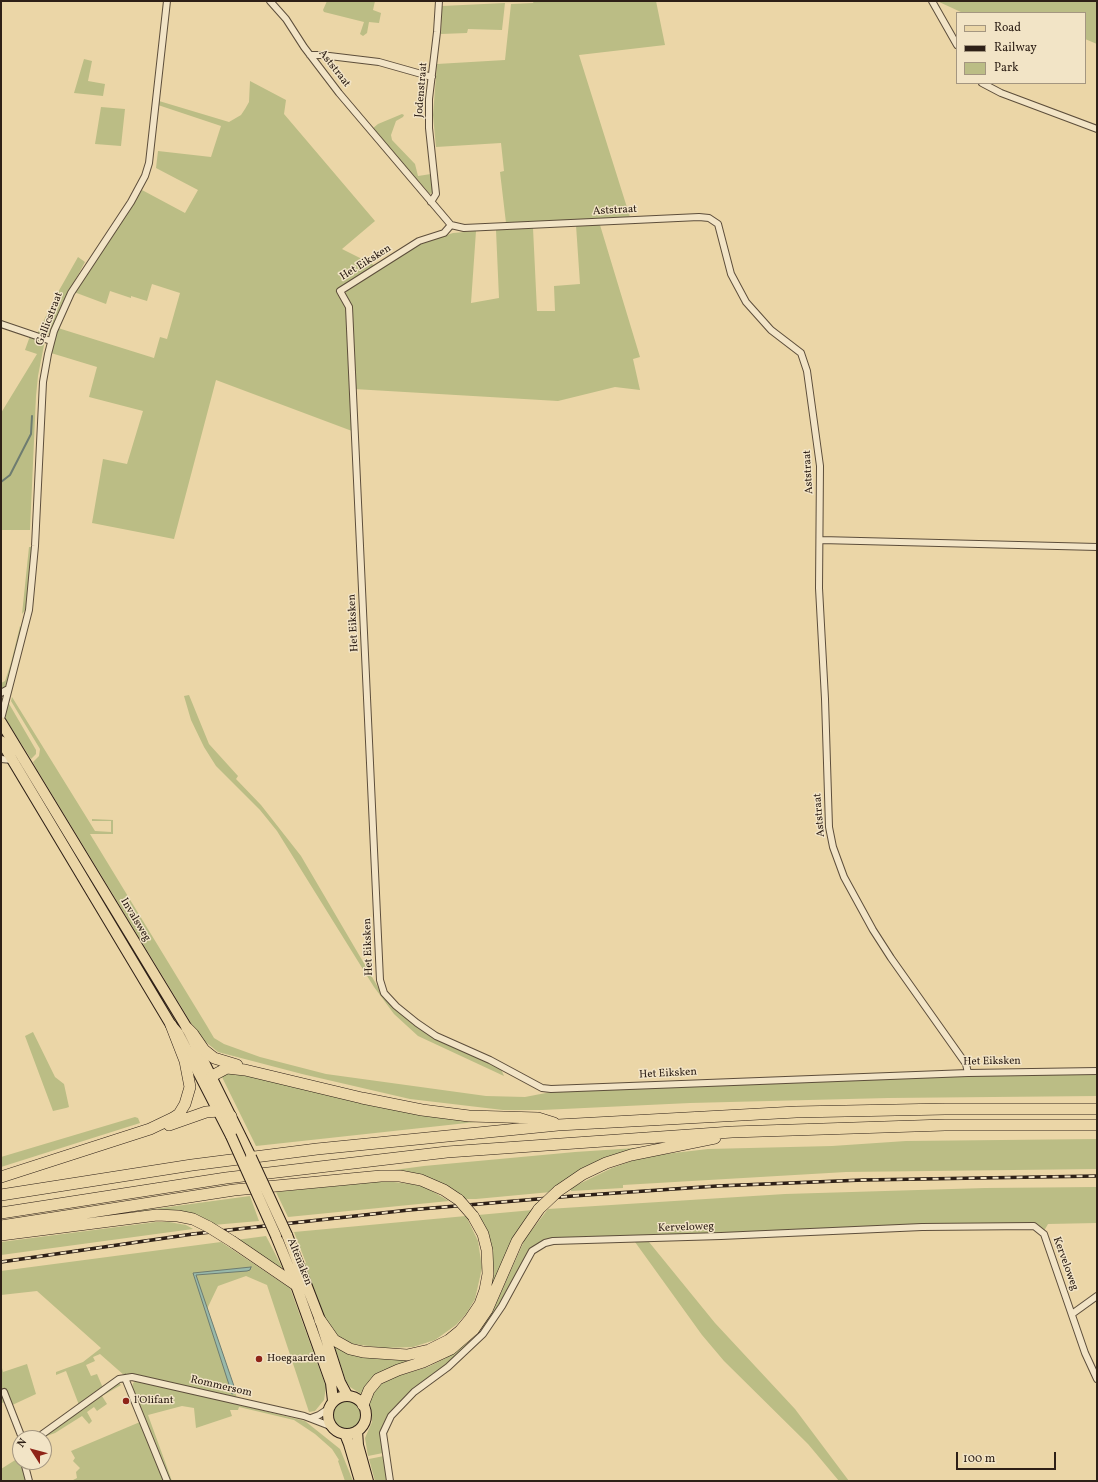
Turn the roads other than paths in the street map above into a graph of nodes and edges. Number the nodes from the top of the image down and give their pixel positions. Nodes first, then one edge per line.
1 (167, 1) edge
2 (270, 1) edge
3 (439, 1) edge
4 (932, 1) edge
5 (956, 43) edge
6 (310, 55) junction
7 (432, 77) junction
8 (984, 84) edge
9 (1097, 129) edge
10 (431, 202) junction
11 (451, 225) junction
12 (1, 324) edge
13 (51, 341) junction
14 (821, 540) junction
15 (1097, 546) edge
16 (8, 689) junction
17 (1, 693) edge
18 (1, 721) edge
19 (1, 741) edge
20 (1, 759) edge
21 (12, 760) junction
22 (171, 1025) junction
23 (187, 1028) junction
24 (244, 1070) junction
25 (1097, 1071) edge
26 (968, 1073) junction
27 (209, 1081) junction
28 (1097, 1109) edge
29 (219, 1111) junction
30 (232, 1116) junction
31 (558, 1125) junction
32 (1097, 1125) edge
33 (150, 1129) junction
34 (732, 1132) junction
35 (236, 1136) junction
36 (1, 1177) edge
37 (1, 1195) edge
38 (1, 1213) edge
39 (1, 1226) edge
40 (1, 1235) edge
41 (296, 1285) junction
42 (1097, 1296) edge
43 (1072, 1314) junction
44 (320, 1320) junction
45 (126, 1378) junction
46 (1097, 1379) edge
47 (4, 1392) dead end
48 (347, 1395) junction
49 (331, 1405) junction
50 (363, 1405) junction
51 (311, 1418) junction
52 (330, 1426) junction
53 (19, 1430) edge
54 (48, 1430) edge
55 (357, 1431) junction
56 (345, 1434) junction
57 (26, 1470) edge
58 (29, 1481) edge
59 (167, 1481) edge
60 (360, 1481) edge
61 (368, 1481) edge
62 (390, 1481) edge

1 - 13 street, Gallicstraat
2 - 6 street, Aststraat
3 - 7 street, Jodenstraat
4 - 5 street
6 - 7 street
6 - 10 street, Aststraat
7 - 10 street, Jodenstraat
8 - 9 street
10 - 11 street, Aststraat
11 - 14 street, Aststraat
11 - 26 street, Het Eiksken
12 - 13 street
13 - 16 street, Gallicstraat
14 - 15 street
14 - 26 street, Aststraat
16 - 17 street
16 - 18 street, Gallicstraat
18 - 23 main road, Invalsweg
19 - 21 main road, Invalsweg
20 - 21 street
21 - 22 main road, Invalsweg
22 - 27 main road, Invalsweg
22 - 33 highway
23 - 24 highway
23 - 27 main road, Invalsweg
24 - 27 highway
24 - 31 highway
25 - 26 street, Het Eiksken
27 - 29 main road, Invalsweg
27 - 30 main road, Invalsweg
28 - 31 highway
29 - 30 highway
29 - 33 highway
29 - 35 main road, Invalsweg
30 - 35 main road, Invalsweg
31 - 37 highway
32 - 34 highway
33 - 36 highway
34 - 38 highway
34 - 50 highway, bridge
35 - 41 main road, Altenaken, bridge
35 - 44 main road, Altenaken, bridge
39 - 44 highway, bridge
40 - 41 highway, bridge
41 - 49 main road, Altenaken
42 - 43 street
43 - 46 street, Kerveloweg
43 - 62 street, Kerveloweg
44 - 48 main road, Altenaken
45 - 51 street, Rommersom
45 - 54 street
45 - 59 street
47 - 53 street
48 - 49 main road
48 - 50 main road
49 - 51 street
49 - 52 main road
50 - 55 main road
51 - 52 street, Rommersom
52 - 56 main road
55 - 56 main road
55 - 61 main road
56 - 60 main road
57 - 58 street

